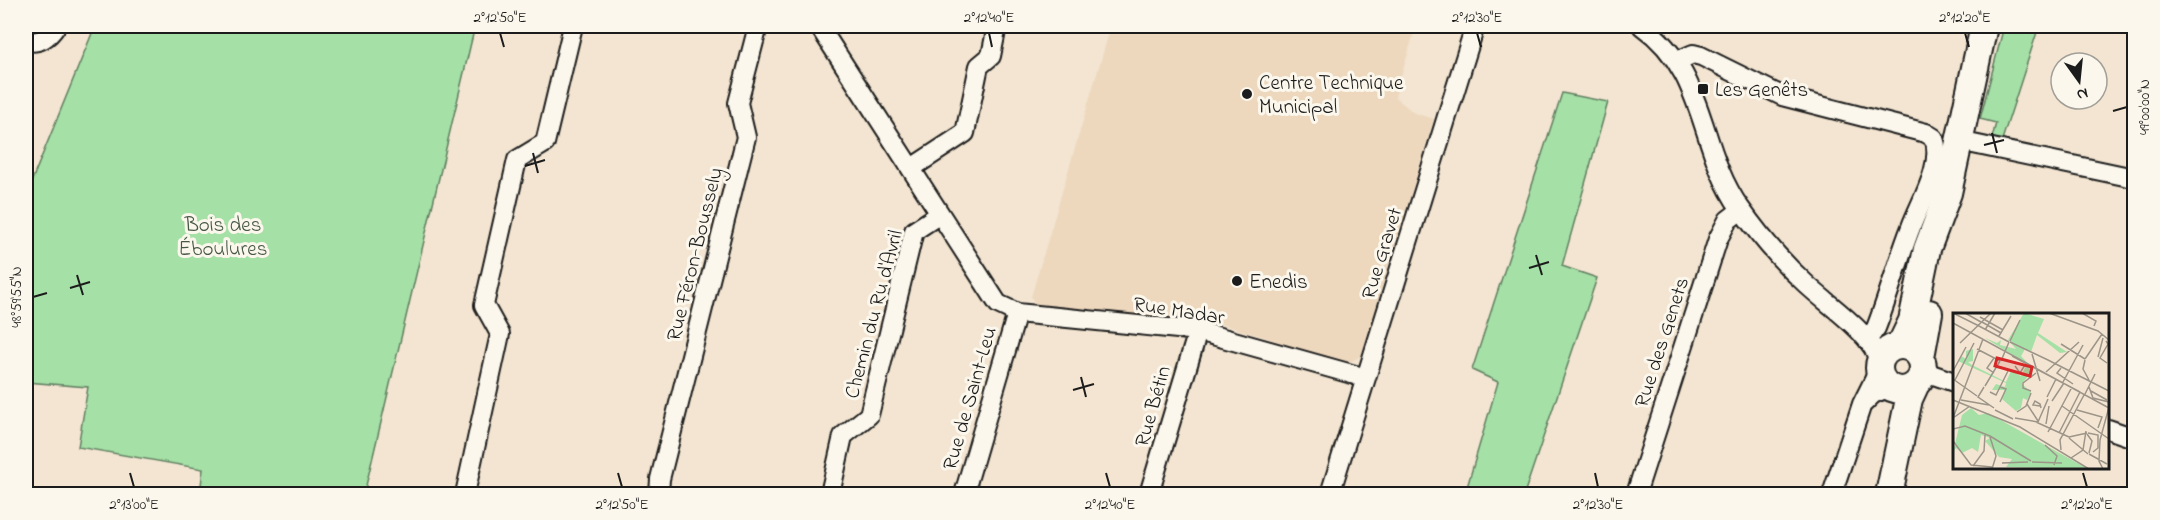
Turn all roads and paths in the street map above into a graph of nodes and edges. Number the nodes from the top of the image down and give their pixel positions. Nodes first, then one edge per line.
1 (56, 26) edge
2 (573, 26) edge
3 (758, 26) edge
4 (819, 26) edge
5 (997, 26) edge
6 (1475, 26) edge
7 (1642, 26) edge
8 (1984, 26) edge
9 (26, 41) edge
10 (1677, 61) junction
11 (1959, 141) junction
12 (913, 167) junction
13 (2134, 178) edge
14 (1741, 210) junction
15 (940, 214) junction
16 (1017, 314) junction
17 (1198, 331) junction
18 (1899, 365) junction
19 (1366, 378) junction
20 (1953, 382) edge
21 (2109, 429) edge
22 (2134, 438) edge
23 (465, 495) edge
24 (659, 495) edge
25 (830, 495) edge
26 (964, 495) edge
27 (1149, 495) edge
28 (1330, 495) edge
29 (1636, 495) edge
30 (1832, 495) edge
31 (1874, 495) edge
32 (1889, 495) edge

1 - 9 street
2 - 23 street
3 - 24 street, Rue Féron-Boussely
4 - 12 street
5 - 12 street
6 - 19 street, Rue Gravet
7 - 10 street
8 - 11 main road
10 - 14 street
10 - 18 street
11 - 13 street
11 - 18 main road
12 - 15 street
14 - 18 street
14 - 29 street, Rue des Genets
15 - 16 street
15 - 25 street, Chemin du Ru d'Avril
16 - 17 street, Rue Madar
16 - 26 street, Rue de Saint-Leu
17 - 19 street, Rue Madar
17 - 27 street, Rue Bétin
18 - 20 street
18 - 30 street
18 - 31 main road
18 - 32 main road
19 - 28 street, Rue Gravet
21 - 22 street

